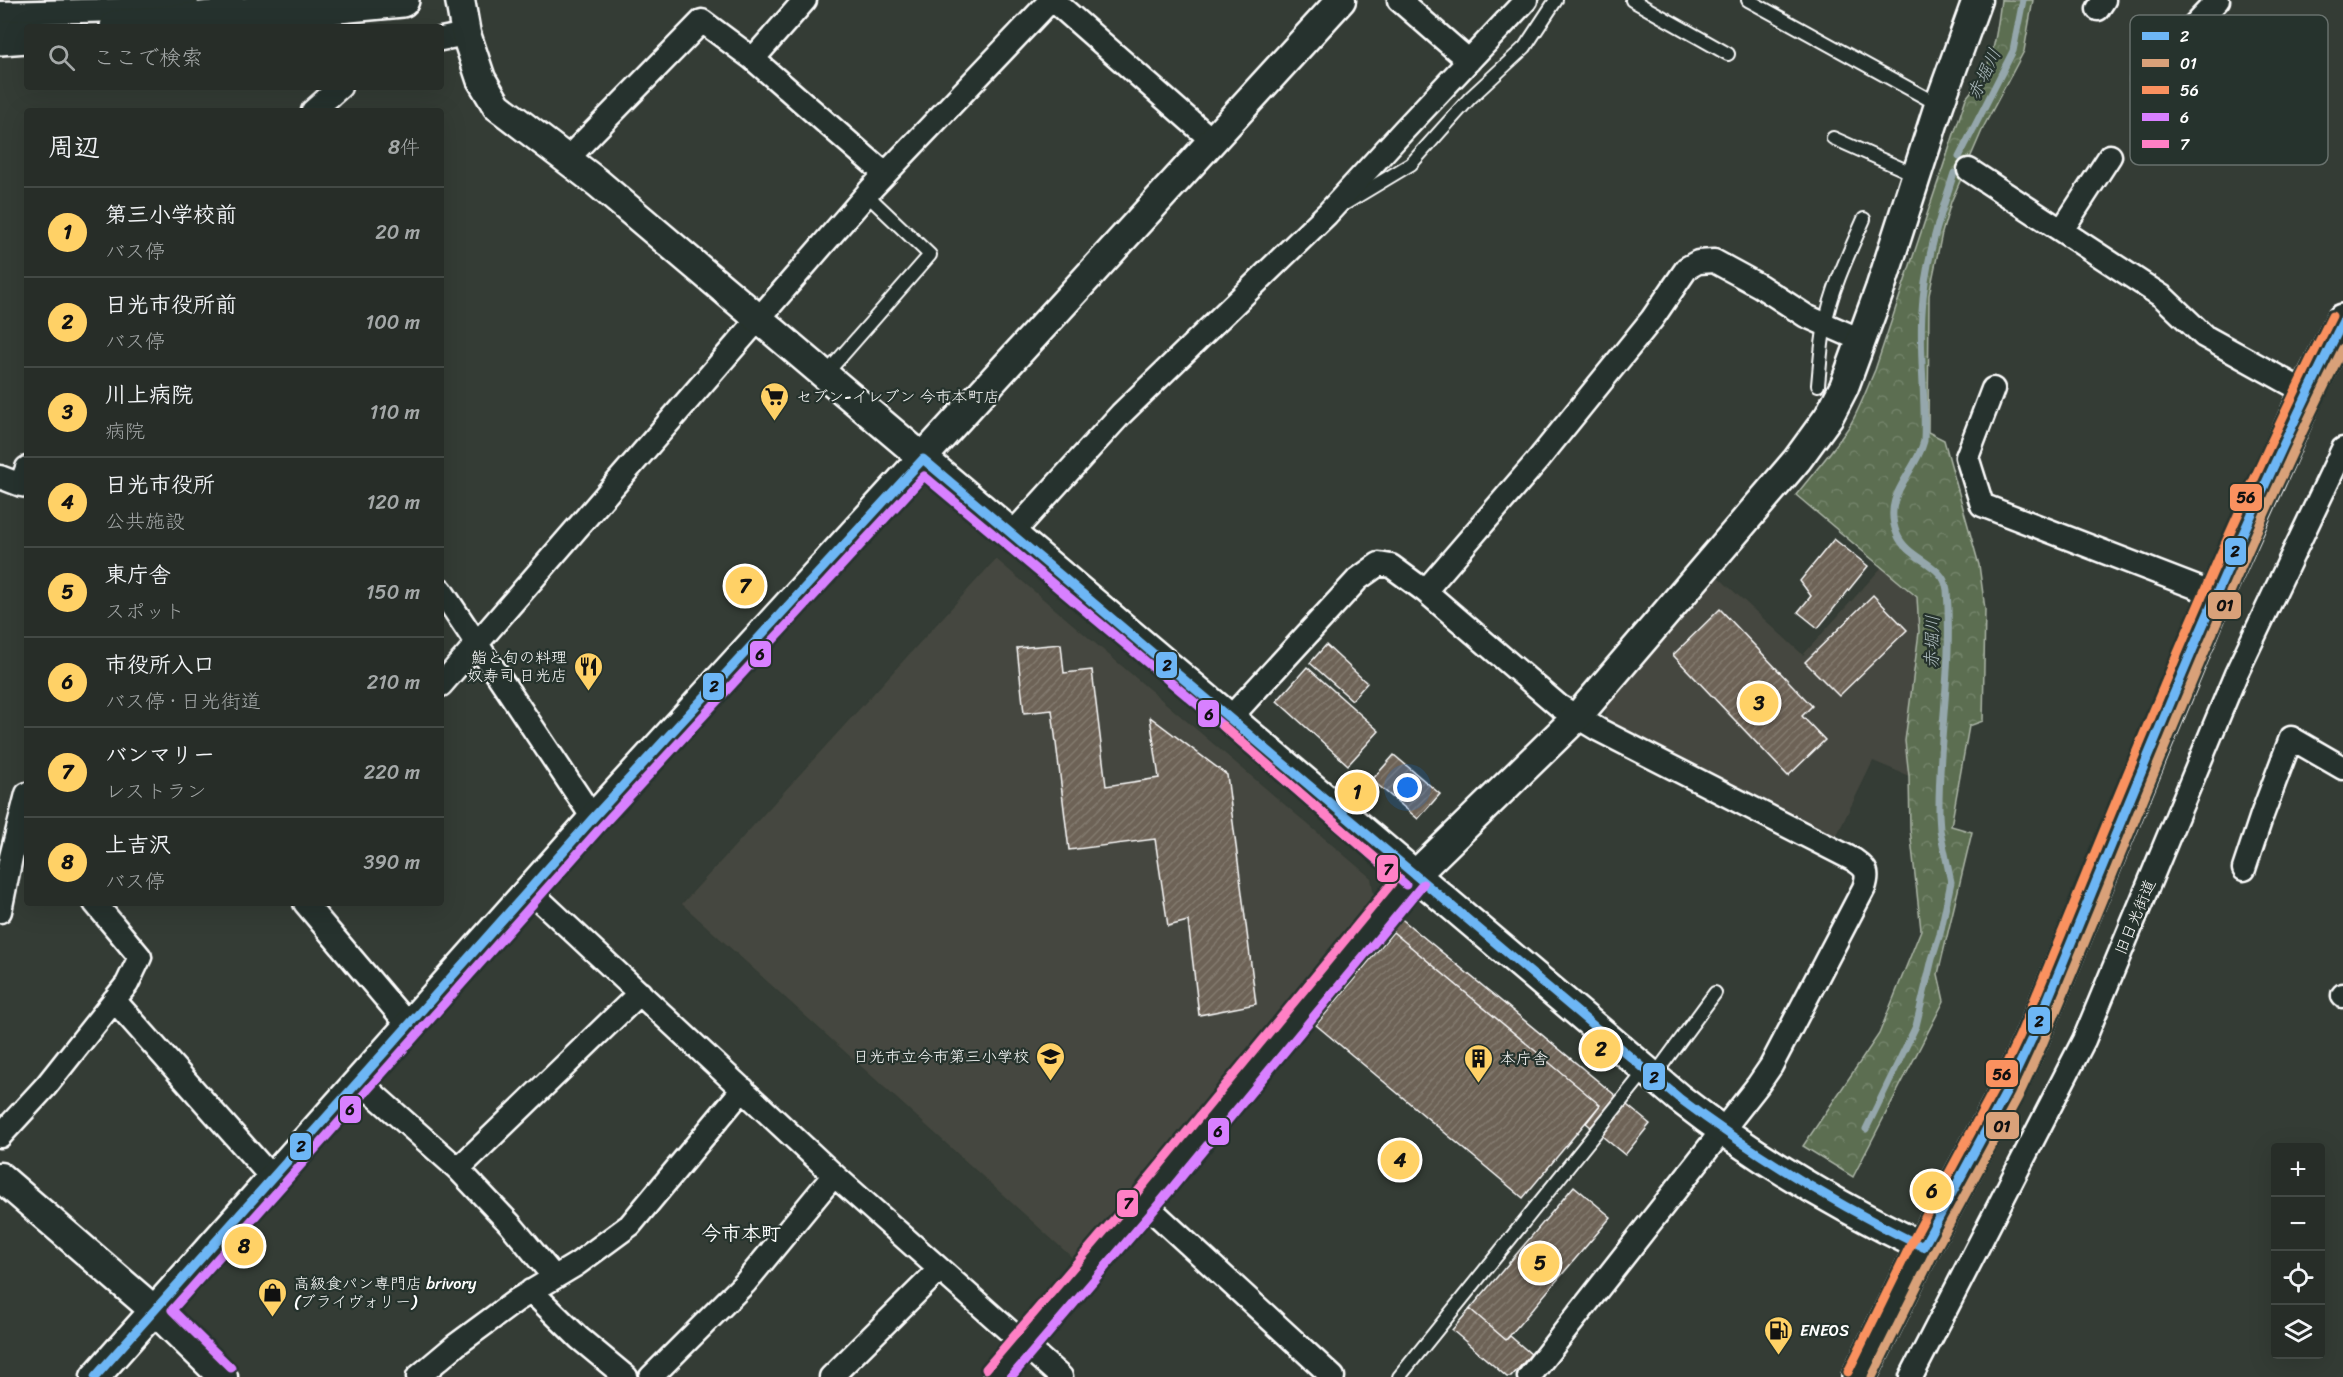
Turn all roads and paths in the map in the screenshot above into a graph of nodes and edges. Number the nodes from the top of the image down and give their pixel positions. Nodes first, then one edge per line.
1 (187, 0) edge
2 (402, 0) edge
3 (460, 0) edge
4 (805, 0) edge
5 (1052, 0) edge
6 (1341, 0) edge
7 (1399, 0) edge
8 (1526, 0) edge
9 (1556, 0) edge
10 (1632, 0) edge
11 (1748, 0) edge
12 (1977, 0) edge
13 (2218, 0) edge
14 (369, 1) edge
15 (0, 13) edge
16 (2204, 15) edge
17 (146, 24) edge
18 (24, 36) edge
19 (453, 37) edge
20 (0, 38) edge
21 (1728, 54) dead end
22 (753, 58) junction
23 (1469, 61) junction
24 (336, 90) edge
25 (1939, 105) junction
26 (316, 108) edge
27 (1833, 138) dead end
28 (1213, 141) junction
29 (2110, 156) dead end
30 (566, 160) junction
31 (1970, 170) dead end
32 (885, 174) junction
33 (1916, 175) junction
34 (866, 194) junction
35 (1328, 214) junction
36 (1864, 219) dead end
37 (2062, 230) junction
38 (758, 318) junction
39 (2343, 321) edge
40 (1825, 324) junction
41 (1861, 340) junction
42 (824, 376) junction
43 (1818, 385) dead end
44 (1993, 389) dead end
45 (2307, 393) junction
46 (2343, 449) edge
47 (923, 459) junction
48 (1011, 535) junction
49 (1425, 591) junction
50 (444, 595) edge
51 (2216, 595) junction
52 (477, 646) junction
53 (444, 683) edge
54 (1231, 717) junction
55 (1577, 717) junction
56 (2343, 768) edge
57 (24, 815) edge
58 (593, 818) junction
59 (2244, 869) dead end
60 (1414, 876) junction
61 (530, 891) junction
62 (98, 906) edge
63 (308, 906) edge
64 (0, 911) edge
65 (640, 993) junction
66 (1715, 993) dead end
67 (114, 1000) junction
68 (409, 1026) junction
69 (1650, 1073) junction
70 (360, 1082) junction
71 (743, 1089) junction
72 (1722, 1132) junction
73 (0, 1136) edge
74 (458, 1169) junction
75 (834, 1175) junction
76 (0, 1177) edge
77 (272, 1178) junction
78 (1144, 1203) junction
79 (1923, 1247) junction
80 (939, 1270) junction
81 (554, 1277) junction
82 (531, 1292) junction
83 (155, 1311) junction
84 (1024, 1344) junction
85 (1538, 1374) edge
86 (424, 1375) edge
87 (95, 1377) edge
88 (223, 1377) edge
89 (626, 1377) edge
90 (651, 1377) edge
91 (831, 1377) edge
92 (995, 1377) edge
93 (1061, 1377) edge
94 (1333, 1377) edge
95 (1399, 1377) edge
96 (1859, 1377) edge
97 (1911, 1377) edge

1 - 15 street
2 - 14 highway
3 - 19 street
4 - 22 street
5 - 28 street
5 - 32 street
6 - 28 street
7 - 23 street
8 - 23 street
9 - 35 lane
10 - 21 lane
11 - 25 lane
12 - 25 street
13 - 16 street
14 - 17 highway
18 - 20 highway
19 - 30 street
22 - 30 street
22 - 32 street
23 - 35 street
24 - 26 street
25 - 33 street
27 - 33 lane
28 - 47 street
29 - 37 street
30 - 38 street
31 - 37 street
32 - 34 street
33 - 41 street
34 - 38 street
34 - 42 lane
35 - 48 street
36 - 40 lane
37 - 45 street
38 - 42 street
38 - 52 street
39 - 45 highway
40 - 41 street
40 - 43 lane
40 - 49 street
41 - 55 street
42 - 47 street
44 - 51 street
45 - 51 highway
46 - 97 street, 旧日光街道
47 - 48 street
47 - 58 street
48 - 54 street
49 - 54 street
49 - 55 street
50 - 52 street
51 - 79 highway
52 - 53 street
52 - 58 street
54 - 60 street
55 - 60 street
55 - 72 street
56 - 59 street
57 - 64 street
58 - 61 street
60 - 69 street
60 - 78 street
61 - 65 street
61 - 68 street
62 - 67 street
63 - 68 street
65 - 71 street
65 - 74 street
66 - 69 lane
67 - 73 street
67 - 77 street
68 - 70 street
69 - 72 street
69 - 95 lane
70 - 74 street
70 - 77 street
71 - 75 street
71 - 81 street
72 - 79 street
72 - 85 street
74 - 81 street
75 - 80 street
75 - 90 street
76 - 83 street
77 - 83 street
78 - 84 street
78 - 94 street
79 - 96 highway
80 - 84 street
80 - 91 street
81 - 82 street
82 - 86 street
82 - 89 street
83 - 87 street
83 - 88 street
84 - 92 street
84 - 93 street

